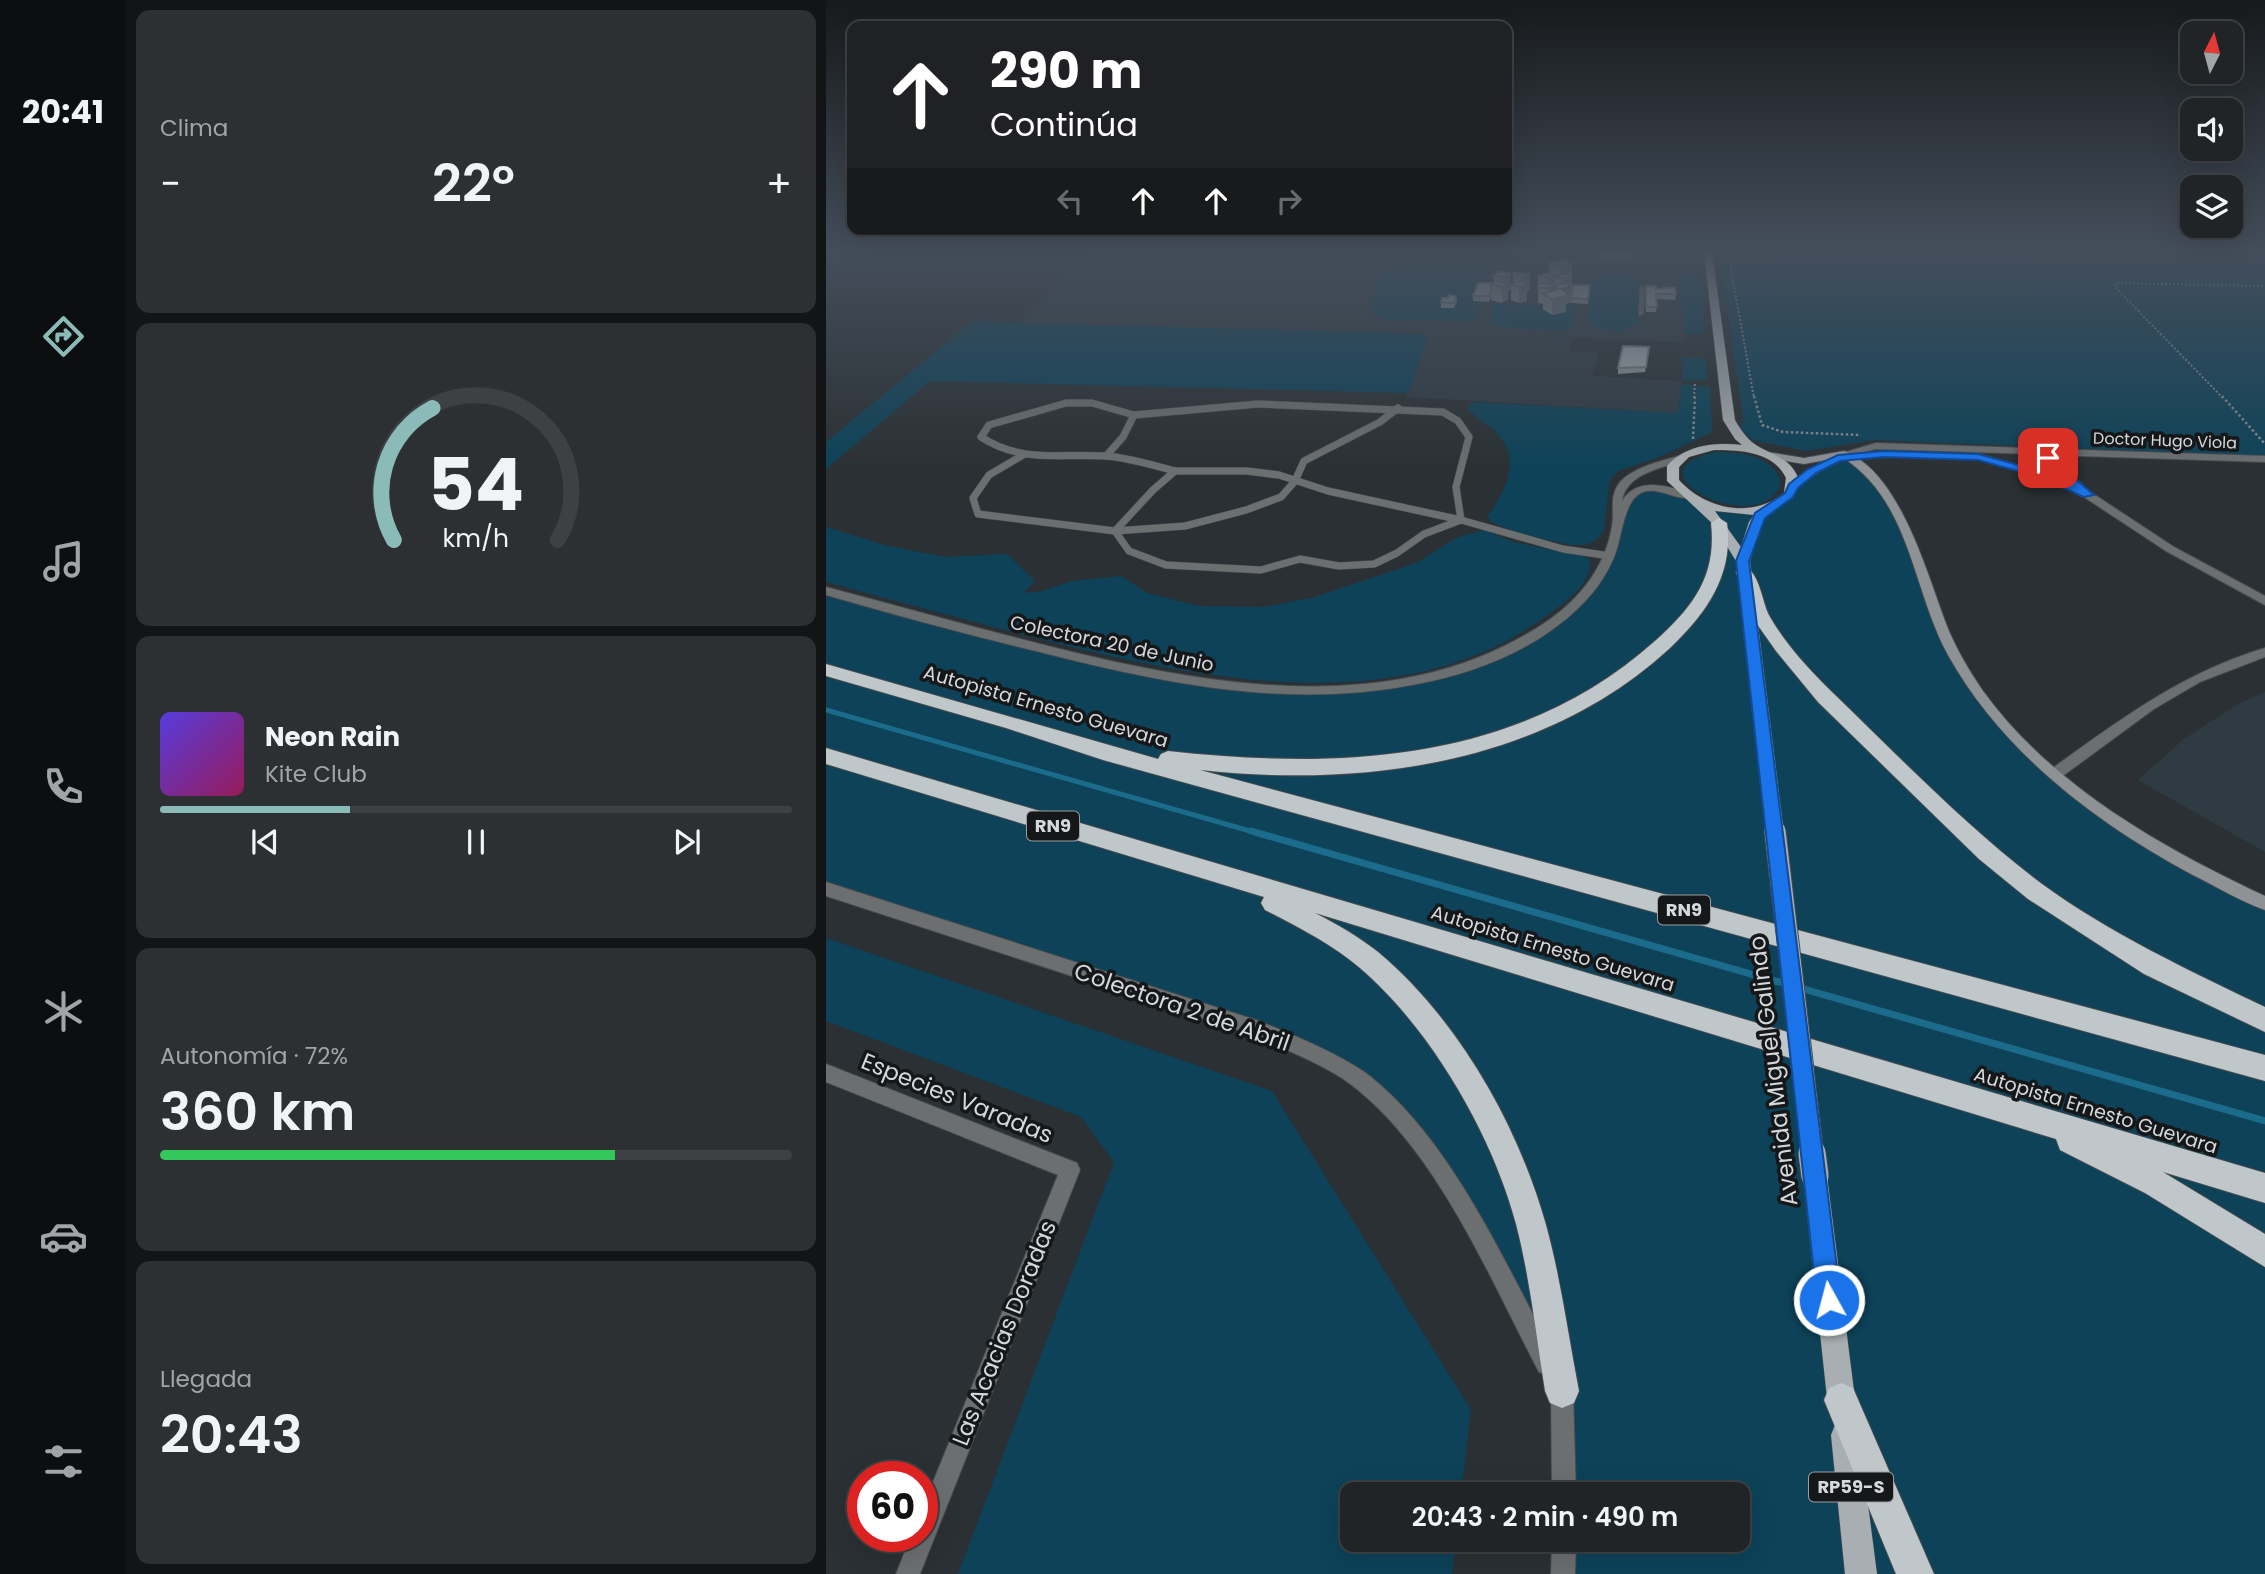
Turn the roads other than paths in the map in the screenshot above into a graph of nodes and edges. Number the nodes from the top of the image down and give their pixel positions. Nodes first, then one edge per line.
1 (1717, 325) edge
2 (1398, 408) junction
3 (1133, 415) junction
4 (1729, 420) junction
5 (1714, 447) junction
6 (2022, 450) junction
7 (2039, 451) junction
8 (1764, 454) junction
9 (1023, 455) junction
10 (1846, 455) junction
11 (1106, 456) junction
12 (1978, 457) junction
13 (1679, 459) junction
14 (2265, 459) edge
15 (1175, 471) junction
16 (1295, 481) junction
17 (2063, 483) junction
18 (1793, 486) junction
19 (2088, 495) junction
20 (1686, 496) junction
21 (1699, 503) junction
22 (1768, 508) junction
23 (1461, 520) junction
24 (1618, 522) junction
25 (1719, 523) junction
26 (1115, 531) junction
27 (1610, 556) junction
28 (1743, 567) junction
29 (826, 591) edge
30 (2265, 601) edge
31 (2265, 652) edge
32 (826, 670) edge
33 (1103, 752) junction
34 (826, 756) edge
35 (2055, 774) junction
36 (1218, 876) junction
37 (826, 889) edge
38 (2265, 903) edge
39 (2265, 1020) edge
40 (2265, 1068) edge
41 (826, 1073) edge
42 (2018, 1114) junction
43 (1070, 1170) joint
44 (2265, 1188) edge
45 (2265, 1252) edge
46 (1562, 1391) junction
47 (1841, 1400) junction
48 (1564, 1482) edge
49 (1564, 1552) edge
50 (908, 1574) edge
51 (1563, 1574) edge
52 (1861, 1574) edge
53 (1915, 1574) edge

1 - 4 main road
2 - 3 lane
2 - 16 lane
2 - 23 lane
3 - 9 lane
3 - 11 lane
4 - 5 main road
4 - 8 main road
5 - 8 main road
5 - 13 main road
6 - 7 street, Doctor Hugo Viola
6 - 10 street, Doctor Hugo Viola
6 - 12 street, Doctor Hugo Viola
7 - 14 street, Doctor Hugo Viola
7 - 17 street
7 - 19 street
8 - 10 main road, Doctor Hugo Viola
8 - 18 main road
9 - 11 lane
9 - 26 lane
10 - 12 street, Doctor Hugo Viola
10 - 18 main road, Doctor Hugo Viola
10 - 35 main road
11 - 15 lane
12 - 17 street
13 - 20 main road
13 - 24 street, Colectora 20 de Junio
15 - 16 lane
15 - 26 lane
16 - 23 lane
16 - 26 lane
17 - 19 street
18 - 22 main road, Avenida Miguel Galindo
19 - 30 street
20 - 21 main road
20 - 24 street, Colectora 20 de Junio
21 - 22 main road
21 - 25 main road, Avenida Miguel Galindo / RP59-S
22 - 28 main road, Avenida Miguel Galindo / RP59-S
23 - 26 lane
23 - 27 lane
24 - 27 street, Colectora 20 de Junio
25 - 28 main road, Avenida Miguel Galindo / RP59-S
25 - 33 highway
27 - 29 street, Colectora 20 de Junio
28 - 39 highway
28 - 47 main road, Avenida Miguel Galindo / RP59-S, bridge
31 - 35 street
32 - 33 highway, Autopista Ernesto Guevara / RN9
33 - 40 highway, Autopista Ernesto Guevara / RN9
34 - 36 highway, Autopista Ernesto Guevara / RN9
35 - 38 main road
36 - 42 highway, Autopista Ernesto Guevara / RN9
36 - 46 highway
37 - 46 street, Colectora 2 de Abril
41 - 43 street, Especies Varadas
42 - 44 highway, Autopista Ernesto Guevara / RN9
42 - 45 highway
43 - 50 street, Las Acacias Doradas
46 - 48 street, Colectora 2 de Abril
47 - 52 main road, Avenida Miguel Galindo / RP59-S
47 - 53 highway
49 - 51 street

